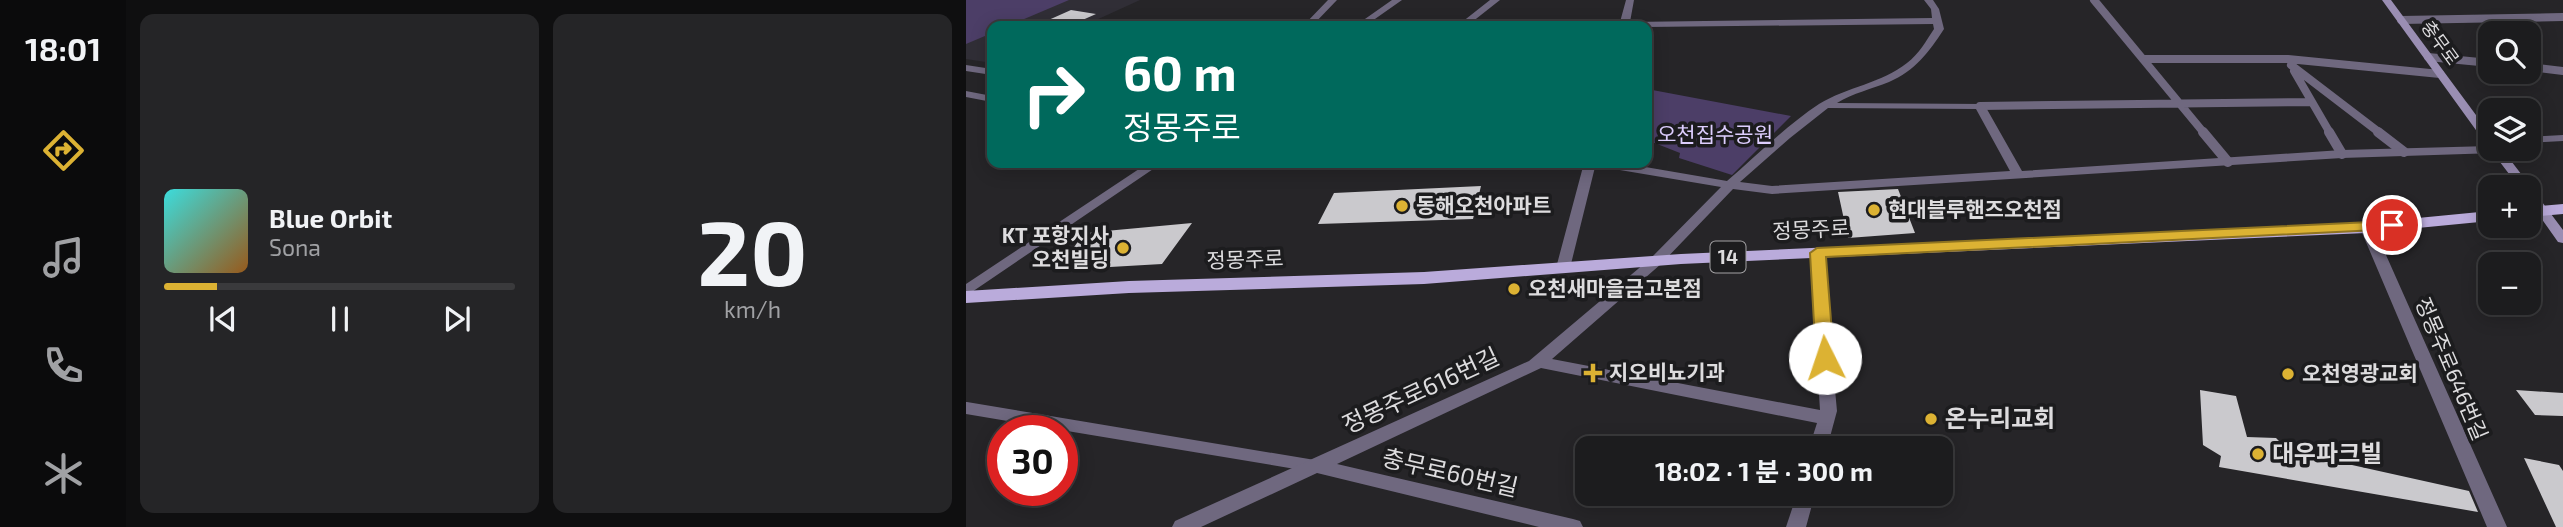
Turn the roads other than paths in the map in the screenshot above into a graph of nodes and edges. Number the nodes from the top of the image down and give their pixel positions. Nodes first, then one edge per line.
1 (1333, 0) edge
2 (1398, 0) edge
3 (1496, 0) edge
4 (1630, 0) edge
5 (1928, 0) edge
6 (2094, 0) edge
7 (2386, 0) edge
8 (2563, 17) edge
9 (2401, 20) junction
10 (1312, 21) edge
11 (1366, 21) edge
12 (1468, 21) edge
13 (1625, 21) edge
14 (1937, 21) junction
15 (1652, 26) edge
16 (2428, 57) junction
17 (2143, 60) junction
18 (2289, 62) junction
19 (2478, 62) edge
20 (966, 68) edge
21 (2541, 68) edge
22 (987, 71) edge
23 (2563, 71) edge
24 (2440, 74) junction
25 (966, 94) edge
26 (987, 98) edge
27 (2312, 102) junction
28 (2179, 105) junction
29 (1823, 106) junction
30 (1980, 106) junction
31 (2478, 126) edge
32 (2563, 138) edge
33 (2541, 139) edge
34 (2478, 150) edge
35 (2404, 152) junction
36 (2342, 154) junction
37 (2505, 161) edge
38 (2228, 162) junction
39 (1149, 168) edge
40 (1589, 168) edge
41 (1631, 168) edge
42 (2018, 175) junction
43 (2516, 175) edge
44 (1730, 185) junction
45 (2563, 209) edge
46 (2541, 211) edge
47 (2478, 217) edge
48 (2541, 217) edge
49 (2367, 228) junction
50 (2563, 239) edge
51 (1817, 253) junction
52 (1656, 261) junction
53 (1563, 268) junction
54 (966, 291) edge
55 (966, 298) edge
56 (1538, 362) junction
57 (966, 408) edge
58 (1827, 418) junction
59 (1822, 436) edge
60 (1316, 467) junction
61 (1802, 506) edge
62 (1182, 527) edge
63 (1573, 527) edge
64 (1796, 527) edge
65 (2497, 527) edge

1 - 10 street
2 - 11 street
3 - 12 street
4 - 13 street
5 - 14 street
6 - 17 lane
7 - 9 street, 충무로
8 - 9 lane
9 - 16 street, 충무로
14 - 15 street
14 - 29 street, 정몽주로616번길
16 - 19 lane
16 - 24 street, 충무로
17 - 18 lane
17 - 28 lane
18 - 24 lane
18 - 27 lane
18 - 35 lane
20 - 22 street
21 - 23 lane
24 - 31 street, 충무로
25 - 26 street
27 - 28 lane
27 - 36 lane
28 - 30 lane
28 - 38 lane
29 - 30 street
29 - 44 street, 정몽주로616번길
30 - 42 street
32 - 33 street
34 - 35 street
35 - 36 street
36 - 38 street
37 - 43 street
38 - 42 street
39 - 54 street
40 - 53 street
41 - 44 street
42 - 44 street
44 - 52 street, 정몽주로616번길
45 - 46 main road
47 - 49 main road, 정몽주로 / 14
48 - 50 street
49 - 51 main road, 정몽주로 / 14
49 - 65 street, 정몽주로646번길
51 - 52 main road, 정몽주로 / 14
51 - 58 street
52 - 53 main road, 정몽주로 / 14
52 - 56 street, 정몽주로616번길
53 - 55 main road, 정몽주로 / 14
56 - 58 street
56 - 60 street, 정몽주로616번길
57 - 60 lane
58 - 59 street
60 - 62 street, 정몽주로616번길
60 - 63 street, 충무로60번길
61 - 64 street

